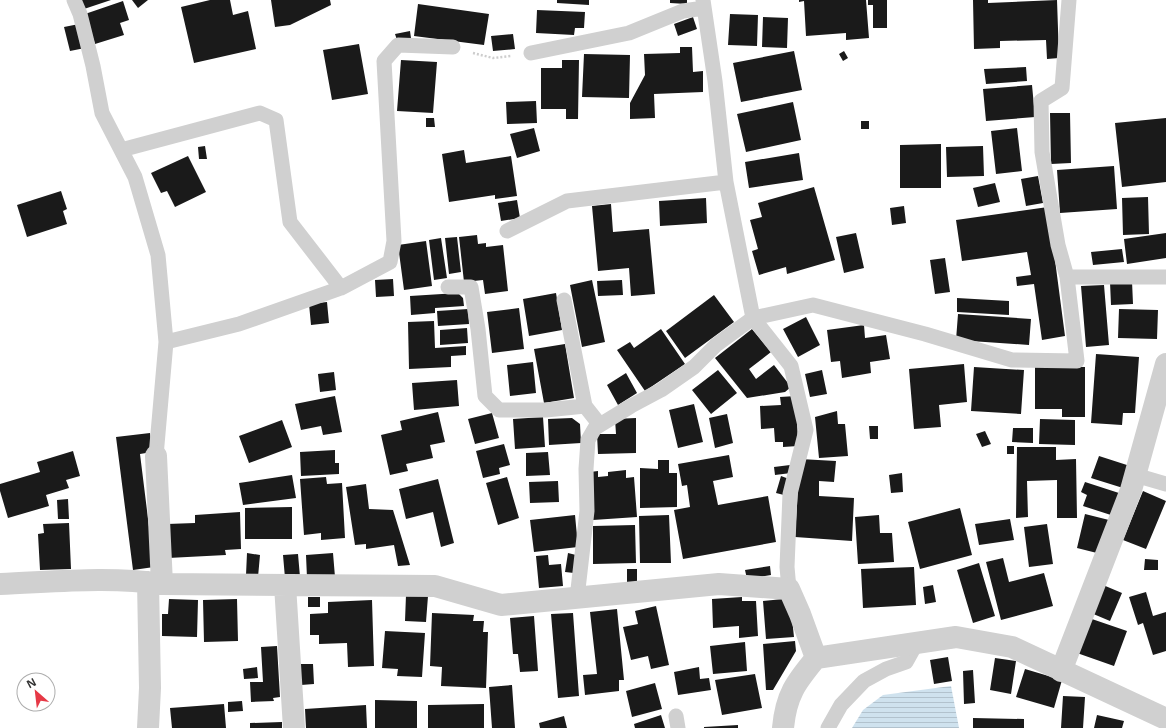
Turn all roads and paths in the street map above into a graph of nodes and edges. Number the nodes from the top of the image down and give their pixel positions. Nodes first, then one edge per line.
1 (74, 0) edge
2 (1069, 0) edge
3 (704, 4) edge
4 (453, 48) joint
5 (531, 53) joint
6 (121, 150) junction
7 (726, 182) junction
8 (507, 230) dead end
9 (1067, 277) junction
10 (1166, 277) edge
11 (448, 287) dead end
12 (341, 288) junction
13 (564, 300) dead end
14 (753, 318) junction
15 (166, 342) junction
16 (1166, 366) edge
17 (585, 406) junction
18 (600, 425) junction
19 (156, 456) joint
20 (1135, 475) junction
21 (1166, 484) edge
22 (0, 582) edge
23 (155, 583) junction
24 (284, 585) junction
25 (789, 589) junction
26 (577, 598) junction
27 (916, 644) junction
28 (816, 658) junction
29 (1061, 671) junction
30 (1166, 719) edge
31 (148, 728) edge
32 (294, 728) edge
33 (784, 728) edge
34 (828, 728) edge

1 - 6 lane
2 - 9 lane
3 - 5 lane
3 - 7 lane
4 - 5 path
4 - 12 lane
6 - 12 lane
6 - 15 lane
7 - 8 lane
7 - 14 lane
9 - 10 lane
9 - 14 lane
11 - 17 lane
12 - 15 lane
13 - 17 lane
14 - 18 lane
14 - 25 lane
15 - 19 lane
16 - 20 street
17 - 18 lane
18 - 26 lane
19 - 23 street
20 - 21 lane
20 - 29 street
22 - 23 street
23 - 24 street
23 - 31 street
24 - 26 street
24 - 32 street
25 - 26 street
25 - 28 street
27 - 28 street
27 - 29 street
27 - 34 lane
28 - 33 street
29 - 30 street

